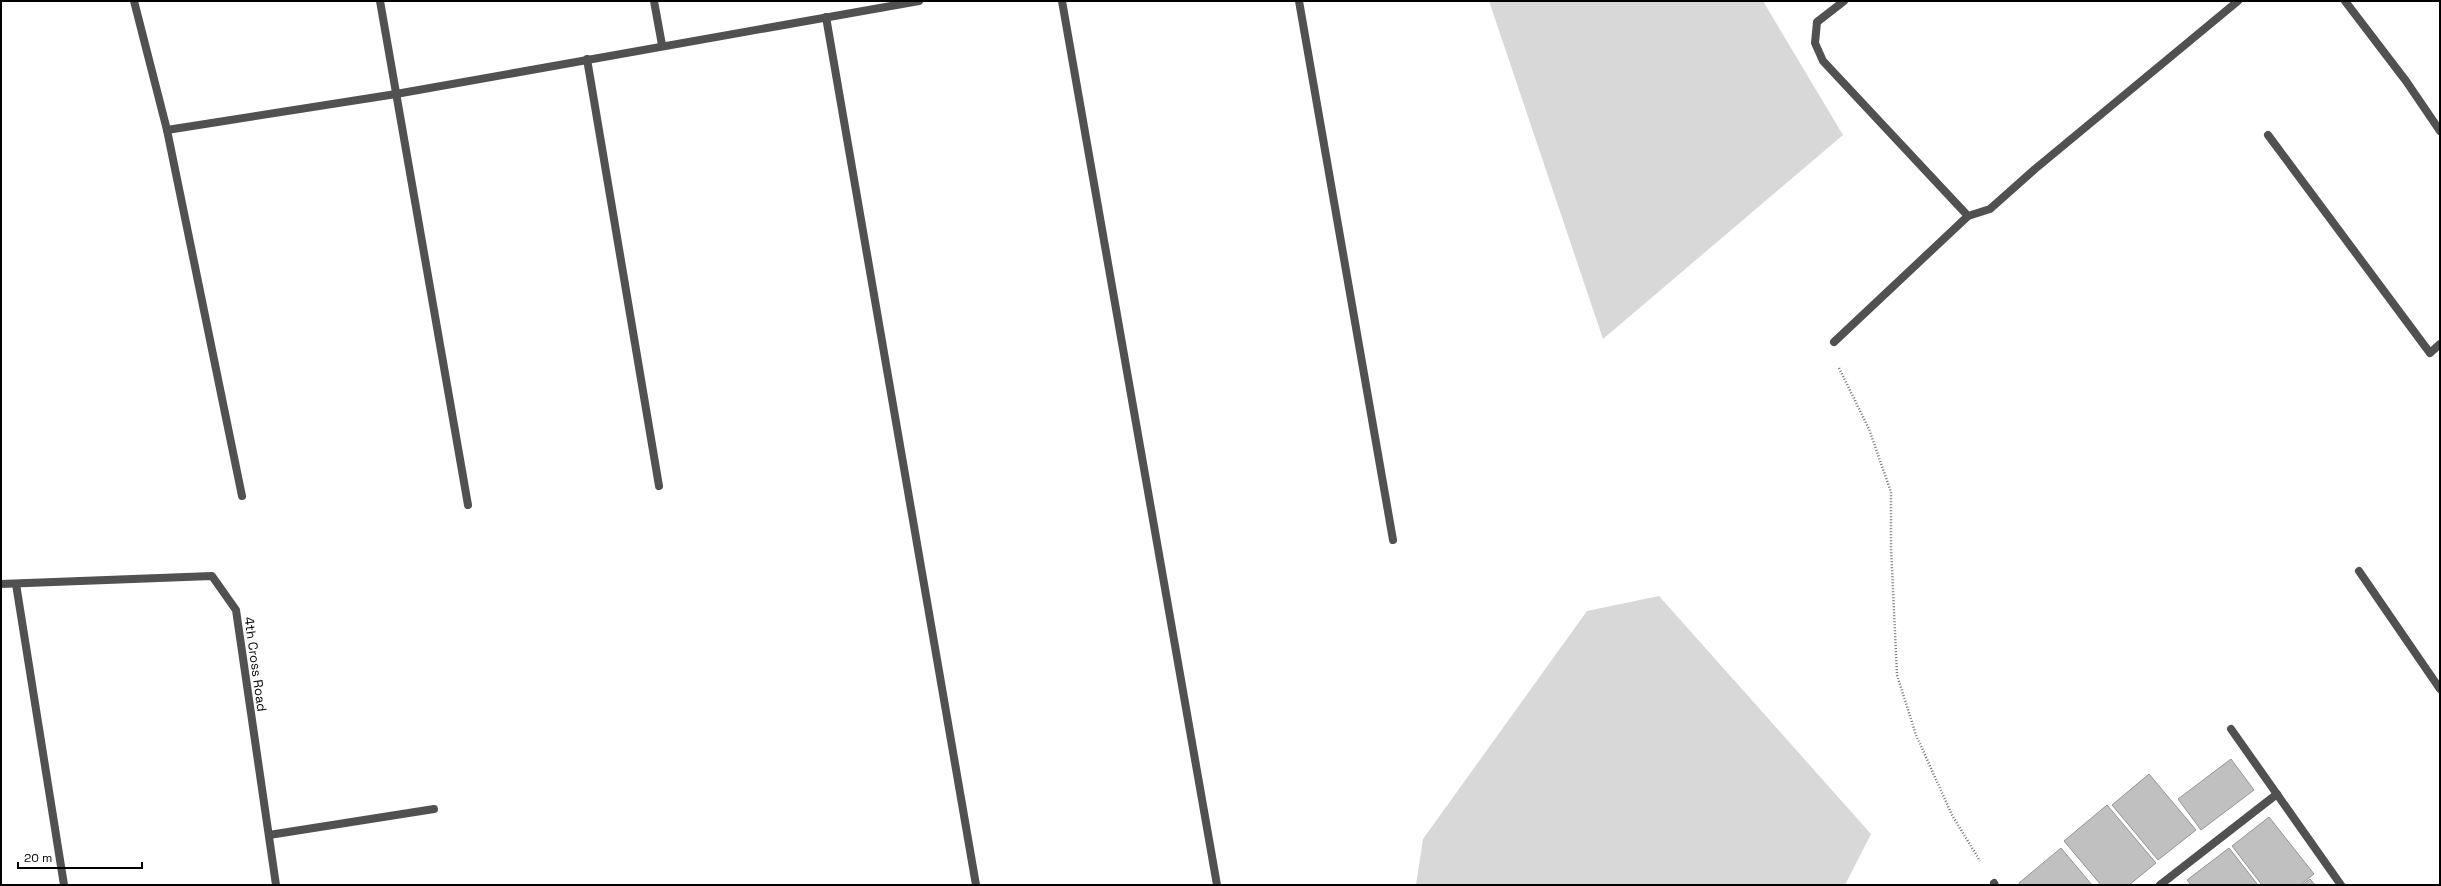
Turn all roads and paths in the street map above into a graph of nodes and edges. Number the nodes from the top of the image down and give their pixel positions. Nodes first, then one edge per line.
1 (134, 1) edge
2 (380, 1) edge
3 (654, 1) edge
4 (919, 1) edge
5 (1062, 1) edge
6 (1298, 1) edge
7 (1844, 1) edge
8 (2238, 1) edge
9 (2345, 1) edge
10 (826, 17) junction
11 (662, 45) junction
12 (587, 59) junction
13 (396, 94) junction
14 (167, 130) junction
15 (2440, 131) edge
16 (2268, 135) dead end
17 (1968, 216) junction
18 (1834, 342) joint
19 (2440, 344) edge
20 (659, 486) dead end
21 (242, 496) dead end
22 (468, 505) dead end
23 (1393, 540) dead end
24 (2359, 571) dead end
25 (1, 584) edge
26 (16, 584) junction
27 (2440, 689) edge
28 (2231, 730) dead end
29 (2277, 794) junction
30 (434, 809) dead end
31 (269, 835) junction
32 (1994, 884) edge
33 (64, 885) edge
34 (276, 885) edge
35 (976, 885) edge
36 (1217, 885) edge
37 (2160, 885) edge
38 (2341, 885) edge

1 - 14 street
2 - 13 street
3 - 11 street
4 - 10 street
5 - 36 street
6 - 23 street
7 - 17 street
8 - 17 street
9 - 15 street
10 - 11 street
10 - 35 street
11 - 12 street
12 - 13 street
12 - 20 street
13 - 14 street
13 - 22 street
14 - 21 street
16 - 19 street
17 - 18 street
18 - 32 path
24 - 27 street
25 - 26 street
26 - 31 street, 4th Cross Road
26 - 33 street
28 - 29 street
29 - 37 street
29 - 38 street
30 - 31 street
31 - 34 street, 4th Cross Road

